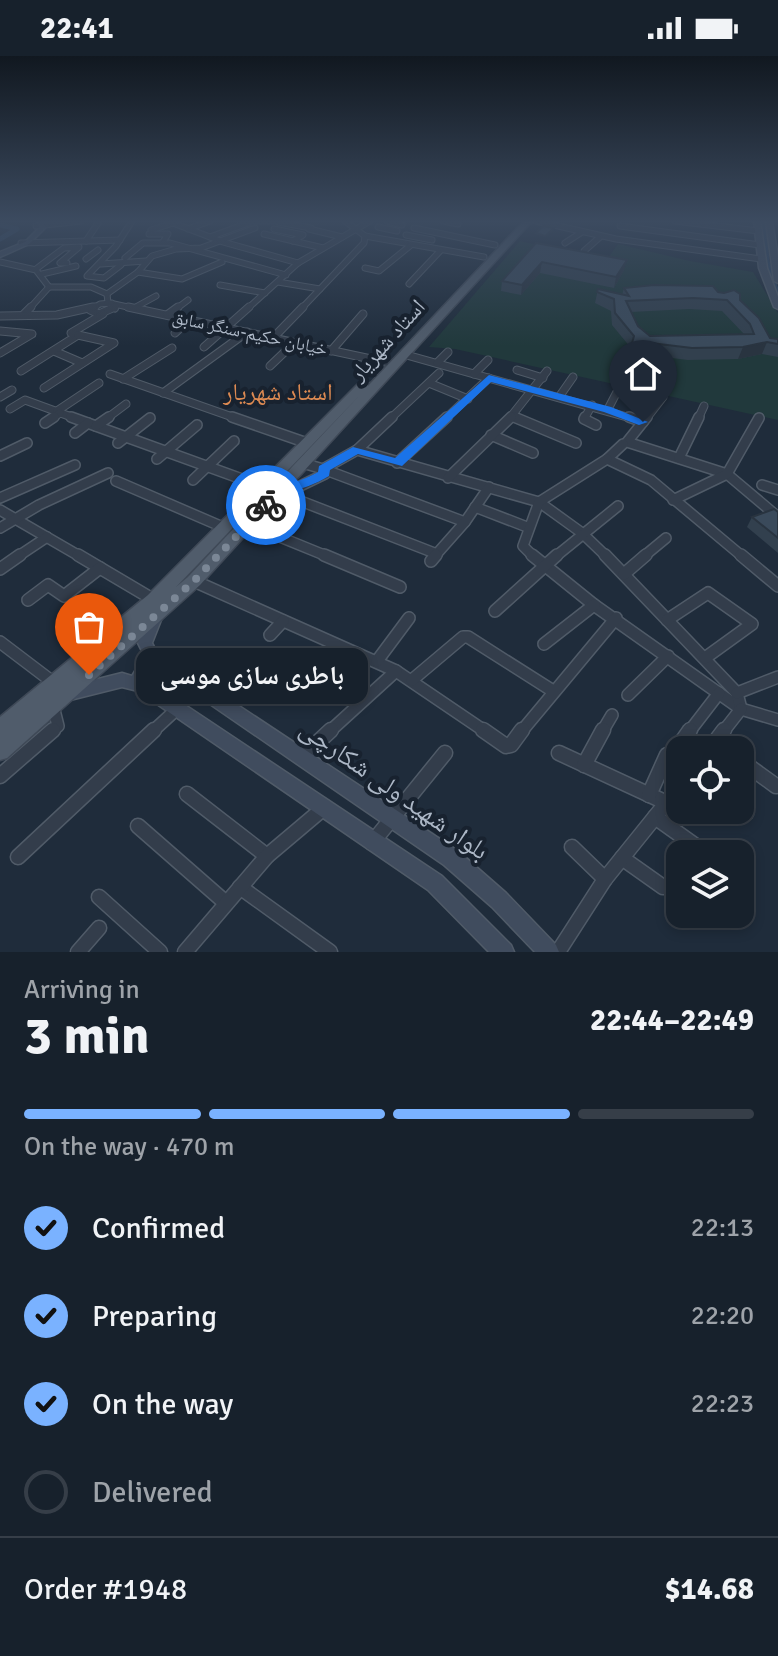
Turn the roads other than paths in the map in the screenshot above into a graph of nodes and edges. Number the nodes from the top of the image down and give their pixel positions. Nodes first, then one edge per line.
1 (16, 263) edge
2 (49, 263) edge
3 (60, 263) edge
4 (67, 263) dead end
5 (96, 263) edge
6 (110, 263) edge
7 (121, 263) edge
8 (145, 263) edge
9 (221, 263) edge
10 (233, 263) edge
11 (298, 263) edge
12 (345, 263) edge
13 (389, 263) edge
14 (429, 263) edge
15 (479, 263) edge
16 (487, 263) edge
17 (762, 263) edge
18 (101, 264) junction
19 (76, 266) dead end
20 (365, 268) dead end
21 (776, 268) edge
22 (39, 272) junction
23 (138, 272) junction
24 (286, 275) junction
25 (278, 282) junction
26 (778, 283) edge
27 (409, 284) dead end
28 (767, 284) junction
29 (220, 285) dead end
30 (49, 287) junction
31 (320, 289) junction
32 (265, 293) junction
33 (107, 294) junction
34 (156, 296) dead end
35 (188, 300) dead end
36 (111, 304) junction
37 (93, 307) junction
38 (778, 307) edge
39 (134, 308) junction
40 (24, 314) junction
41 (103, 314) junction
42 (363, 314) dead end
43 (167, 315) junction
44 (0, 316) edge
45 (189, 320) junction
46 (429, 321) junction
47 (226, 328) junction
48 (0, 331) edge
49 (247, 332) junction
50 (175, 333) dead end
51 (78, 335) junction
52 (273, 338) junction
53 (294, 343) junction
54 (204, 347) dead end
55 (172, 348) dead end
56 (54, 351) junction
57 (331, 351) junction
58 (448, 352) dead end
59 (0, 353) edge
60 (403, 354) junction
61 (488, 360) dead end
62 (385, 362) junction
63 (82, 363) junction
64 (437, 363) junction
65 (270, 366) dead end
66 (517, 370) dead end
67 (21, 371) dead end
68 (439, 373) dead end
69 (110, 374) dead end
70 (474, 374) junction
71 (573, 377) dead end
72 (489, 378) junction
73 (123, 379) junction
74 (99, 383) dead end
75 (429, 383) junction
76 (44, 388) dead end
77 (619, 388) dead end
78 (534, 391) junction
79 (163, 393) junction
80 (559, 397) junction
81 (663, 397) dead end
82 (468, 399) junction
83 (126, 404) dead end
84 (592, 405) junction
85 (704, 406) dead end
86 (10, 409) dead end
87 (608, 409) junction
88 (58, 412) junction
89 (512, 416) junction
90 (150, 418) dead end
91 (759, 418) dead end
92 (643, 422) junction
93 (45, 423) dead end
94 (92, 424) junction
95 (197, 425) dead end
96 (596, 425) dead end
97 (75, 433) dead end
98 (491, 435) junction
99 (122, 440) junction
100 (234, 441) dead end
101 (27, 443) dead end
102 (307, 443) junction
103 (576, 443) dead end
104 (623, 444) dead end
105 (357, 450) junction
106 (166, 451) junction
107 (533, 453) dead end
108 (0, 456) edge
109 (679, 458) junction
110 (157, 459) dead end
111 (607, 459) junction
112 (397, 463) junction
113 (306, 464) junction
114 (75, 465) dead end
115 (207, 466) junction
116 (323, 469) junction
117 (108, 473) dead end
118 (727, 474) junction
119 (448, 478) junction
120 (193, 480) dead end
121 (116, 481) dead end
122 (762, 485) dead end
123 (489, 487) junction
124 (271, 490) junction
125 (778, 490) edge
126 (0, 498) edge
127 (673, 500) junction
128 (539, 502) junction
129 (618, 506) dead end
130 (475, 507) junction
131 (0, 510) edge
132 (778, 517) edge
133 (15, 519) junction
134 (465, 522) junction
135 (248, 524) junction
136 (527, 527) junction
137 (0, 528) edge
138 (225, 528) junction
139 (582, 533) junction
140 (47, 537) junction
141 (666, 538) dead end
142 (543, 566) junction
143 (100, 568) junction
144 (0, 569) edge
145 (624, 574) junction
146 (194, 581) junction
147 (778, 586) edge
148 (400, 587) dead end
149 (28, 600) dead end
150 (594, 605) junction
151 (155, 609) junction
152 (495, 611) dead end
153 (409, 618) dead end
154 (616, 618) junction
155 (667, 620) junction
156 (283, 621) junction
157 (270, 635) dead end
158 (0, 642) edge
159 (544, 644) dead end
160 (668, 656) junction
161 (705, 658) junction
162 (377, 661) junction
163 (162, 665) junction
164 (396, 671) junction
165 (778, 677) edge
166 (412, 680) junction
167 (142, 685) junction
168 (553, 691) junction
169 (719, 693) junction
170 (737, 693) junction
171 (58, 694) junction
172 (628, 695) dead end
173 (178, 708) junction
174 (741, 709) junction
175 (612, 715) dead end
176 (778, 720) edge
177 (0, 729) edge
178 (686, 736) edge
179 (724, 736) edge
180 (0, 750) edge
181 (445, 753) dead end
182 (559, 753) dead end
183 (303, 756) junction
184 (666, 757) edge
185 (584, 765) junction
186 (754, 770) edge
187 (0, 776) edge
188 (776, 786) dead end
189 (187, 794) dead end
190 (649, 795) junction
191 (666, 803) edge
192 (666, 804) edge
193 (325, 807) junction
194 (393, 817) junction
195 (655, 817) junction
196 (138, 826) dead end
197 (687, 840) edge
198 (372, 843) junction
199 (572, 847) dead end
200 (267, 856) junction
201 (18, 857) dead end
202 (622, 858) junction
203 (605, 879) junction
204 (240, 887) junction
205 (663, 887) dead end
206 (99, 897) dead end
207 (226, 903) junction
208 (99, 928) dead end
209 (187, 951) edge
210 (78, 952) edge
211 (160, 952) edge
212 (330, 952) edge
213 (504, 952) edge
214 (549, 952) edge
215 (558, 952) edge

1 - 22 street
2 - 22 street
3 - 4 street
5 - 18 street
6 - 18 street
7 - 18 street
8 - 23 street
9 - 23 street
10 - 24 street
11 - 24 street
12 - 31 street
13 - 20 street
14 - 27 street
15 - 46 main road, استاد شهریار
16 - 46 main road, استاد شهریار
17 - 28 main road
19 - 22 street
21 - 26 main road
22 - 30 street
23 - 33 street
24 - 25 street
25 - 31 street
25 - 32 street
26 - 28 main road
28 - 38 main road
29 - 32 street
30 - 33 street
30 - 40 street
31 - 52 street
32 - 47 street
33 - 36 street
34 - 39 street
35 - 43 street
36 - 37 street
36 - 39 street, خیابان حکیم-سنگر سابق
36 - 41 street
37 - 40 street
37 - 41 street
39 - 43 street, خیابان حکیم-سنگر سابق
40 - 44 street
41 - 51 street
42 - 57 street
43 - 45 street, خیابان حکیم-سنگر سابق
45 - 47 street, خیابان حکیم-سنگر سابق
45 - 50 street
46 - 60 main road, استاد شهریار
46 - 62 main road, استاد شهریار
47 - 49 street, خیابان حکیم-سنگر سابق
47 - 54 street
48 - 59 street
49 - 52 street, خیابان حکیم-سنگر سابق
49 - 79 street
51 - 56 street
51 - 63 street
52 - 53 street, خیابان حکیم-سنگر سابق
53 - 57 street, خیابان حکیم-سنگر سابق
53 - 65 street
55 - 73 street
56 - 63 street
56 - 67 street
57 - 62 street, خیابان حکیم-سنگر سابق
58 - 64 street
60 - 64 street
60 - 113 main road, استاد شهریار
61 - 70 street
62 - 102 main road, استاد شهریار
63 - 76 street
64 - 70 street
66 - 78 street
68 - 75 street
69 - 73 street
70 - 72 street
71 - 80 street
72 - 78 street
72 - 82 street
73 - 79 street
74 - 88 street
75 - 82 street
75 - 105 street
77 - 87 street
78 - 80 street
78 - 89 street
79 - 102 street
80 - 84 street
81 - 92 street
82 - 112 street
83 - 94 street
84 - 87 street
84 - 96 street
85 - 109 street
86 - 88 street
87 - 92 street
88 - 93 street
88 - 94 street
89 - 98 street
89 - 103 street
90 - 99 street
91 - 118 street
92 - 109 street
94 - 97 street
94 - 99 street
95 - 106 street
98 - 107 street
98 - 119 street
99 - 106 street
100 - 115 street
101 - 108 street
102 - 124 main road, استاد شهریار
104 - 111 street
105 - 112 street
105 - 116 street
106 - 110 street
106 - 115 street
109 - 118 street
111 - 127 street
111 - 128 street
112 - 119 street
113 - 116 street
113 - 124 main road, استاد شهریار
114 - 126 street
115 - 120 street
115 - 124 street
116 - 124 street
116 - 134 street
117 - 133 street
118 - 127 street
118 - 132 street
119 - 123 street
121 - 138 street
122 - 125 street
123 - 128 street
123 - 130 street
124 - 134 street
124 - 135 main road, استاد شهریار
124 - 138 main road, استاد شهریار
127 - 147 street
128 - 136 street
128 - 139 street
129 - 139 street
130 - 134 street
130 - 136 street
131 - 133 street
133 - 137 street
133 - 140 street
135 - 146 main road, استاد شهریار
135 - 148 street
136 - 142 street
138 - 151 main road, استاد شهریار
139 - 142 street
139 - 145 street
140 - 143 street
140 - 144 street
141 - 145 street
142 - 150 street
142 - 152 street
143 - 149 street
143 - 151 street
145 - 155 street
146 - 151 main road, استاد شهریار
146 - 156 street
150 - 154 street
150 - 159 street
151 - 163 main road
151 - 171 main road, استاد شهریار
153 - 162 street
154 - 160 street
154 - 168 street
155 - 161 street
155 - 161 street
156 - 157 street
156 - 162 street
158 - 171 street
160 - 169 street
160 - 172 street
161 - 170 street
162 - 164 street
163 - 167 main road
163 - 183 main road, بلوار شهید ولی شکارچی
164 - 166 street
164 - 183 street
165 - 170 street
166 - 168 street
166 - 168 street
167 - 171 main road
167 - 173 main road
169 - 174 street
169 - 178 street
170 - 174 street
171 - 177 main road, استاد شهریار
171 - 180 main road, استاد شهریار
171 - 187 street
173 - 193 main road
173 - 201 street
174 - 176 street
174 - 179 street
175 - 185 street
181 - 194 street
182 - 185 street
183 - 194 main road, بلوار شهید ولی شکارچی
184 - 190 street
185 - 190 street
186 - 188 street
189 - 200 street
190 - 191 street
192 - 195 street
193 - 198 main road
193 - 200 street
194 - 198 street
194 - 214 main road, بلوار شهید ولی شکارچی
195 - 197 street
195 - 202 street
196 - 207 street
198 - 213 main road
199 - 203 street
200 - 204 street
202 - 203 street
202 - 205 street
203 - 215 street
204 - 207 street
204 - 212 street
206 - 211 street
207 - 209 street
208 - 210 street

